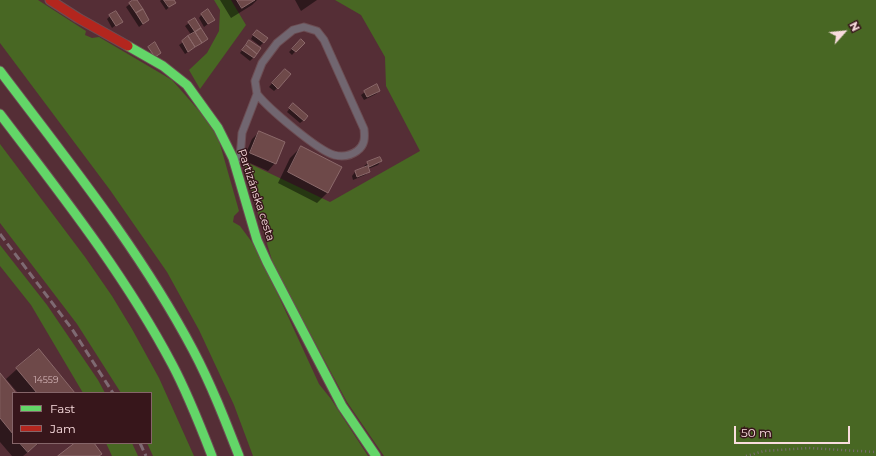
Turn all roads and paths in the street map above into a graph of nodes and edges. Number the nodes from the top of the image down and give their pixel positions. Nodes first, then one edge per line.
1 (51, 0) edge
2 (0, 71) edge
3 (257, 94) junction
4 (0, 114) edge
5 (239, 179) junction
6 (876, 452) edge
7 (212, 456) edge
8 (240, 456) edge
9 (376, 456) edge
10 (746, 456) edge

1 - 5 main road, Partizánska cesta
2 - 8 main road
3 - 3 lane
3 - 5 lane
4 - 7 main road
5 - 9 main road, Partizánska cesta
6 - 10 path

